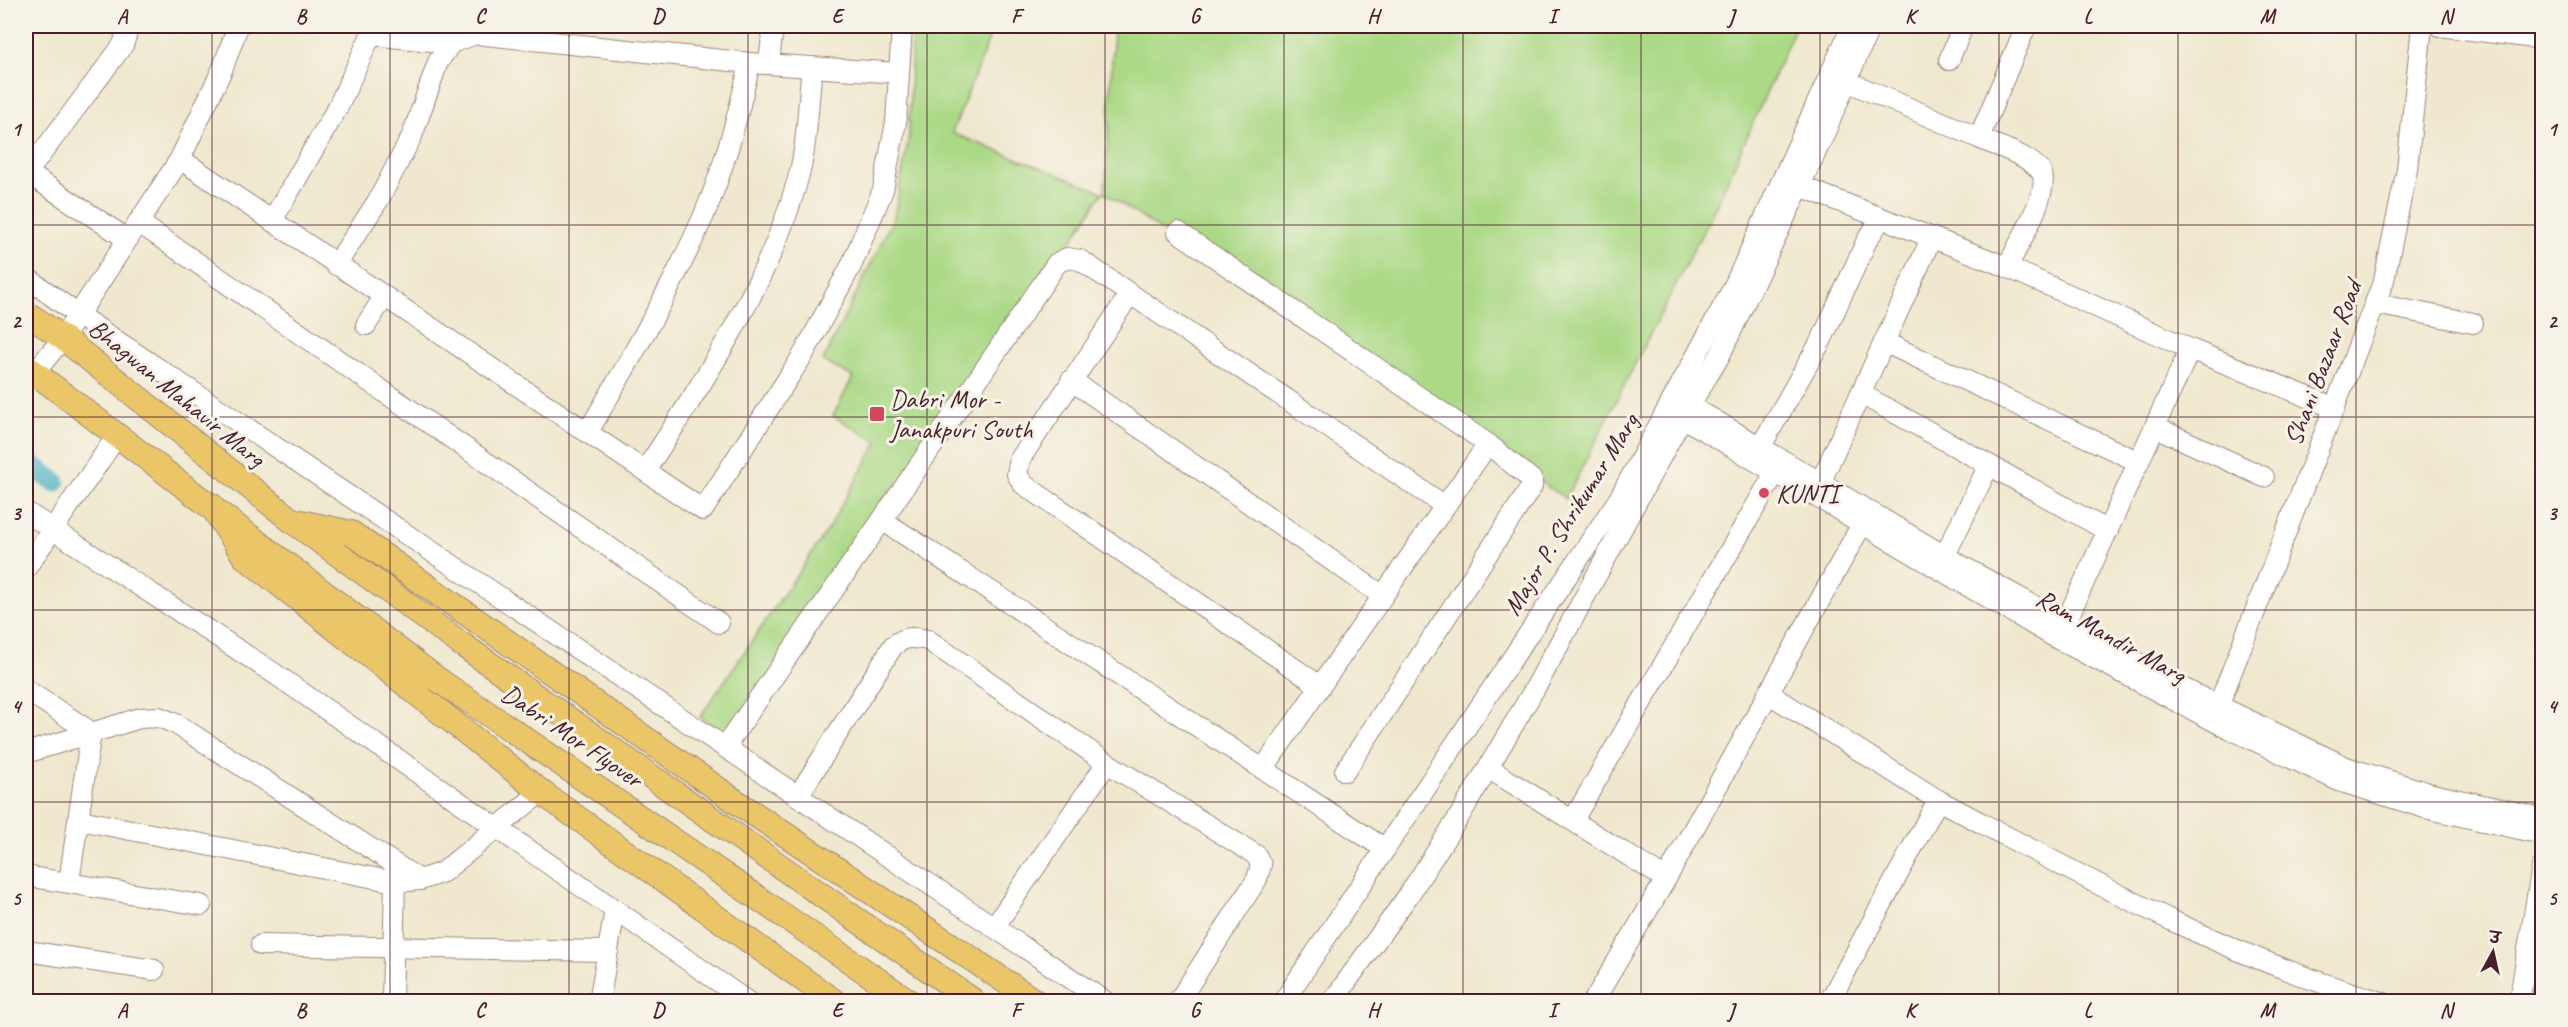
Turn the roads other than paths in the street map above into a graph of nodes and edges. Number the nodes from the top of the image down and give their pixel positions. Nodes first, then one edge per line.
1 (119, 26) edge
2 (238, 26) edge
3 (773, 26) edge
4 (902, 26) edge
5 (1852, 26) edge
6 (1870, 26) edge
7 (1963, 26) edge
8 (2026, 26) edge
9 (2422, 26) edge
10 (2440, 26) edge
11 (2542, 39) edge
12 (451, 43) junction
13 (1949, 60) dead end
14 (759, 64) junction
15 (812, 67) junction
16 (899, 73) junction
17 (1846, 81) junction
18 (1979, 138) junction
19 (180, 159) junction
20 (26, 172) edge
21 (1800, 186) junction
22 (1881, 219) junction
23 (272, 221) junction
24 (138, 222) junction
25 (1178, 232) dead end
26 (127, 239) junction
27 (1931, 239) junction
28 (336, 265) junction
29 (2007, 267) junction
30 (26, 277) edge
31 (1130, 294) junction
32 (384, 297) junction
33 (2374, 304) junction
34 (26, 313) edge
35 (78, 315) junction
36 (2473, 323) dead end
37 (366, 325) dead end
38 (63, 338) junction
39 (1884, 342) junction
40 (2190, 349) junction
41 (30, 369) edge
42 (1071, 380) junction
43 (1861, 394) junction
44 (1679, 406) junction
45 (2335, 408) junction
46 (2155, 427) junction
47 (588, 432) junction
48 (117, 436) junction
49 (1488, 444) junction
50 (1761, 446) junction
51 (2139, 462) junction
52 (1989, 465) junction
53 (645, 471) junction
54 (1775, 473) junction
55 (2264, 477) dead end
56 (1821, 482) junction
57 (212, 505) junction
58 (1445, 506) junction
59 (26, 513) edge
60 (291, 520) junction
61 (882, 520) junction
62 (1862, 524) junction
63 (2108, 531) junction
64 (52, 532) junction
65 (1945, 555) junction
66 (26, 568) edge
67 (1383, 596) junction
68 (719, 623) dead end
69 (2065, 624) junction
70 (1320, 686) junction
71 (26, 690) edge
72 (1768, 693) junction
73 (2215, 713) junction
74 (91, 732) junction
75 (725, 747) junction
76 (26, 753) edge
77 (1107, 763) junction
78 (1488, 768) junction
79 (1263, 769) junction
80 (1345, 771) dead end
81 (541, 792) junction
82 (798, 796) junction
83 (1938, 800) junction
84 (2542, 818) edge
85 (80, 820) junction
86 (1574, 820) junction
87 (496, 828) junction
88 (2542, 834) edge
89 (1385, 849) junction
90 (2542, 867) edge
91 (26, 876) edge
92 (1666, 879) junction
93 (420, 880) junction
94 (69, 882) junction
95 (395, 882) junction
96 (201, 905) dead end
97 (2540, 905) edge
98 (615, 910) junction
99 (994, 927) junction
100 (261, 945) dead end
101 (392, 949) junction
102 (26, 951) edge
103 (608, 951) junction
104 (154, 970) dead end
105 (1007, 982) junction
106 (726, 994) edge
107 (392, 1002) edge
108 (599, 1002) edge
109 (748, 1002) edge
110 (835, 1002) edge
111 (910, 1002) edge
112 (968, 1002) edge
113 (975, 1002) edge
114 (1036, 1002) edge
115 (1106, 1002) edge
116 (1178, 1002) edge
117 (1283, 1002) edge
118 (1332, 1002) edge
119 (1593, 1002) edge
120 (1829, 1002) edge
121 (2382, 1002) edge
122 (2518, 1002) edge

1 - 20 street
2 - 19 street
3 - 14 street
4 - 16 street
5 - 44 street, Major P. Shrikumar Marg
6 - 17 street, Major P. Shrikumar Marg
7 - 13 street
8 - 18 street
9 - 33 street, Shani Bazaar Road
10 - 11 street
12 - 14 street
12 - 23 street
12 - 28 street
14 - 15 street
14 - 47 street
15 - 16 street
15 - 53 street
16 - 53 street
17 - 18 street
17 - 21 street, Major P. Shrikumar Marg
18 - 29 street
19 - 23 street
19 - 24 street
20 - 26 street
21 - 22 street
21 - 44 street, Major P. Shrikumar Marg
22 - 27 street
22 - 50 street
23 - 28 street
24 - 26 street
24 - 68 street
25 - 49 street
26 - 35 street
27 - 29 street
27 - 39 street
28 - 32 street
29 - 40 street
30 - 35 street
31 - 42 street
31 - 58 street
31 - 61 street
32 - 37 street
32 - 47 street
33 - 36 street
33 - 45 street, Shani Bazaar Road
34 - 38 main road, Bhagwan Mahavir Marg
35 - 38 street
35 - 75 street
38 - 41 street
38 - 60 main road, Bhagwan Mahavir Marg
39 - 43 street
39 - 51 street
40 - 45 street
40 - 46 street
41 - 48 main road
42 - 67 street
42 - 70 street
43 - 52 street
43 - 56 street
44 - 50 street, Ram Mandir Marg
44 - 54 street, Ram Mandir Marg
44 - 78 street, Major P. Shrikumar Marg
44 - 89 street, Major P. Shrikumar Marg
45 - 73 street, Shani Bazaar Road
46 - 51 street
46 - 55 street
47 - 53 street
48 - 57 main road
48 - 64 street
49 - 58 street
49 - 80 street
50 - 56 street, Ram Mandir Marg
51 - 63 street
52 - 63 street
52 - 65 street
54 - 62 street, Ram Mandir Marg
54 - 86 street
56 - 65 street, Ram Mandir Marg
57 - 81 main road
57 - 111 main road, Dabri Mor Flyover, bridge
58 - 67 street
59 - 64 street
60 - 105 main road
60 - 113 main road, Dabri Mor Flyover, bridge
61 - 75 street
61 - 79 street
62 - 72 street
62 - 73 street, Ram Mandir Marg
63 - 69 street
64 - 66 street
64 - 87 street
65 - 69 street, Ram Mandir Marg
67 - 70 street
69 - 73 street, Ram Mandir Marg
70 - 79 street
71 - 74 street
72 - 83 street
72 - 92 street
73 - 84 street, Ram Mandir Marg
73 - 88 street, Ram Mandir Marg
74 - 76 street
74 - 85 street
74 - 93 street
75 - 82 street
77 - 82 street
77 - 99 street
77 - 116 street
78 - 86 street
78 - 118 street, Major P. Shrikumar Marg
79 - 89 street
81 - 87 street
81 - 110 main road
82 - 99 street
83 - 120 street
83 - 121 street
85 - 94 street
85 - 95 street
86 - 92 street
87 - 93 street
87 - 98 street
89 - 117 street, Major P. Shrikumar Marg
90 - 97 street
91 - 94 street
92 - 119 street
93 - 95 street
94 - 96 street
95 - 101 street
97 - 122 street
98 - 103 street
98 - 106 street
99 - 115 street
100 - 101 street
101 - 103 street
101 - 107 street
102 - 104 street
103 - 108 street
105 - 112 main road
105 - 114 main road
106 - 109 street

